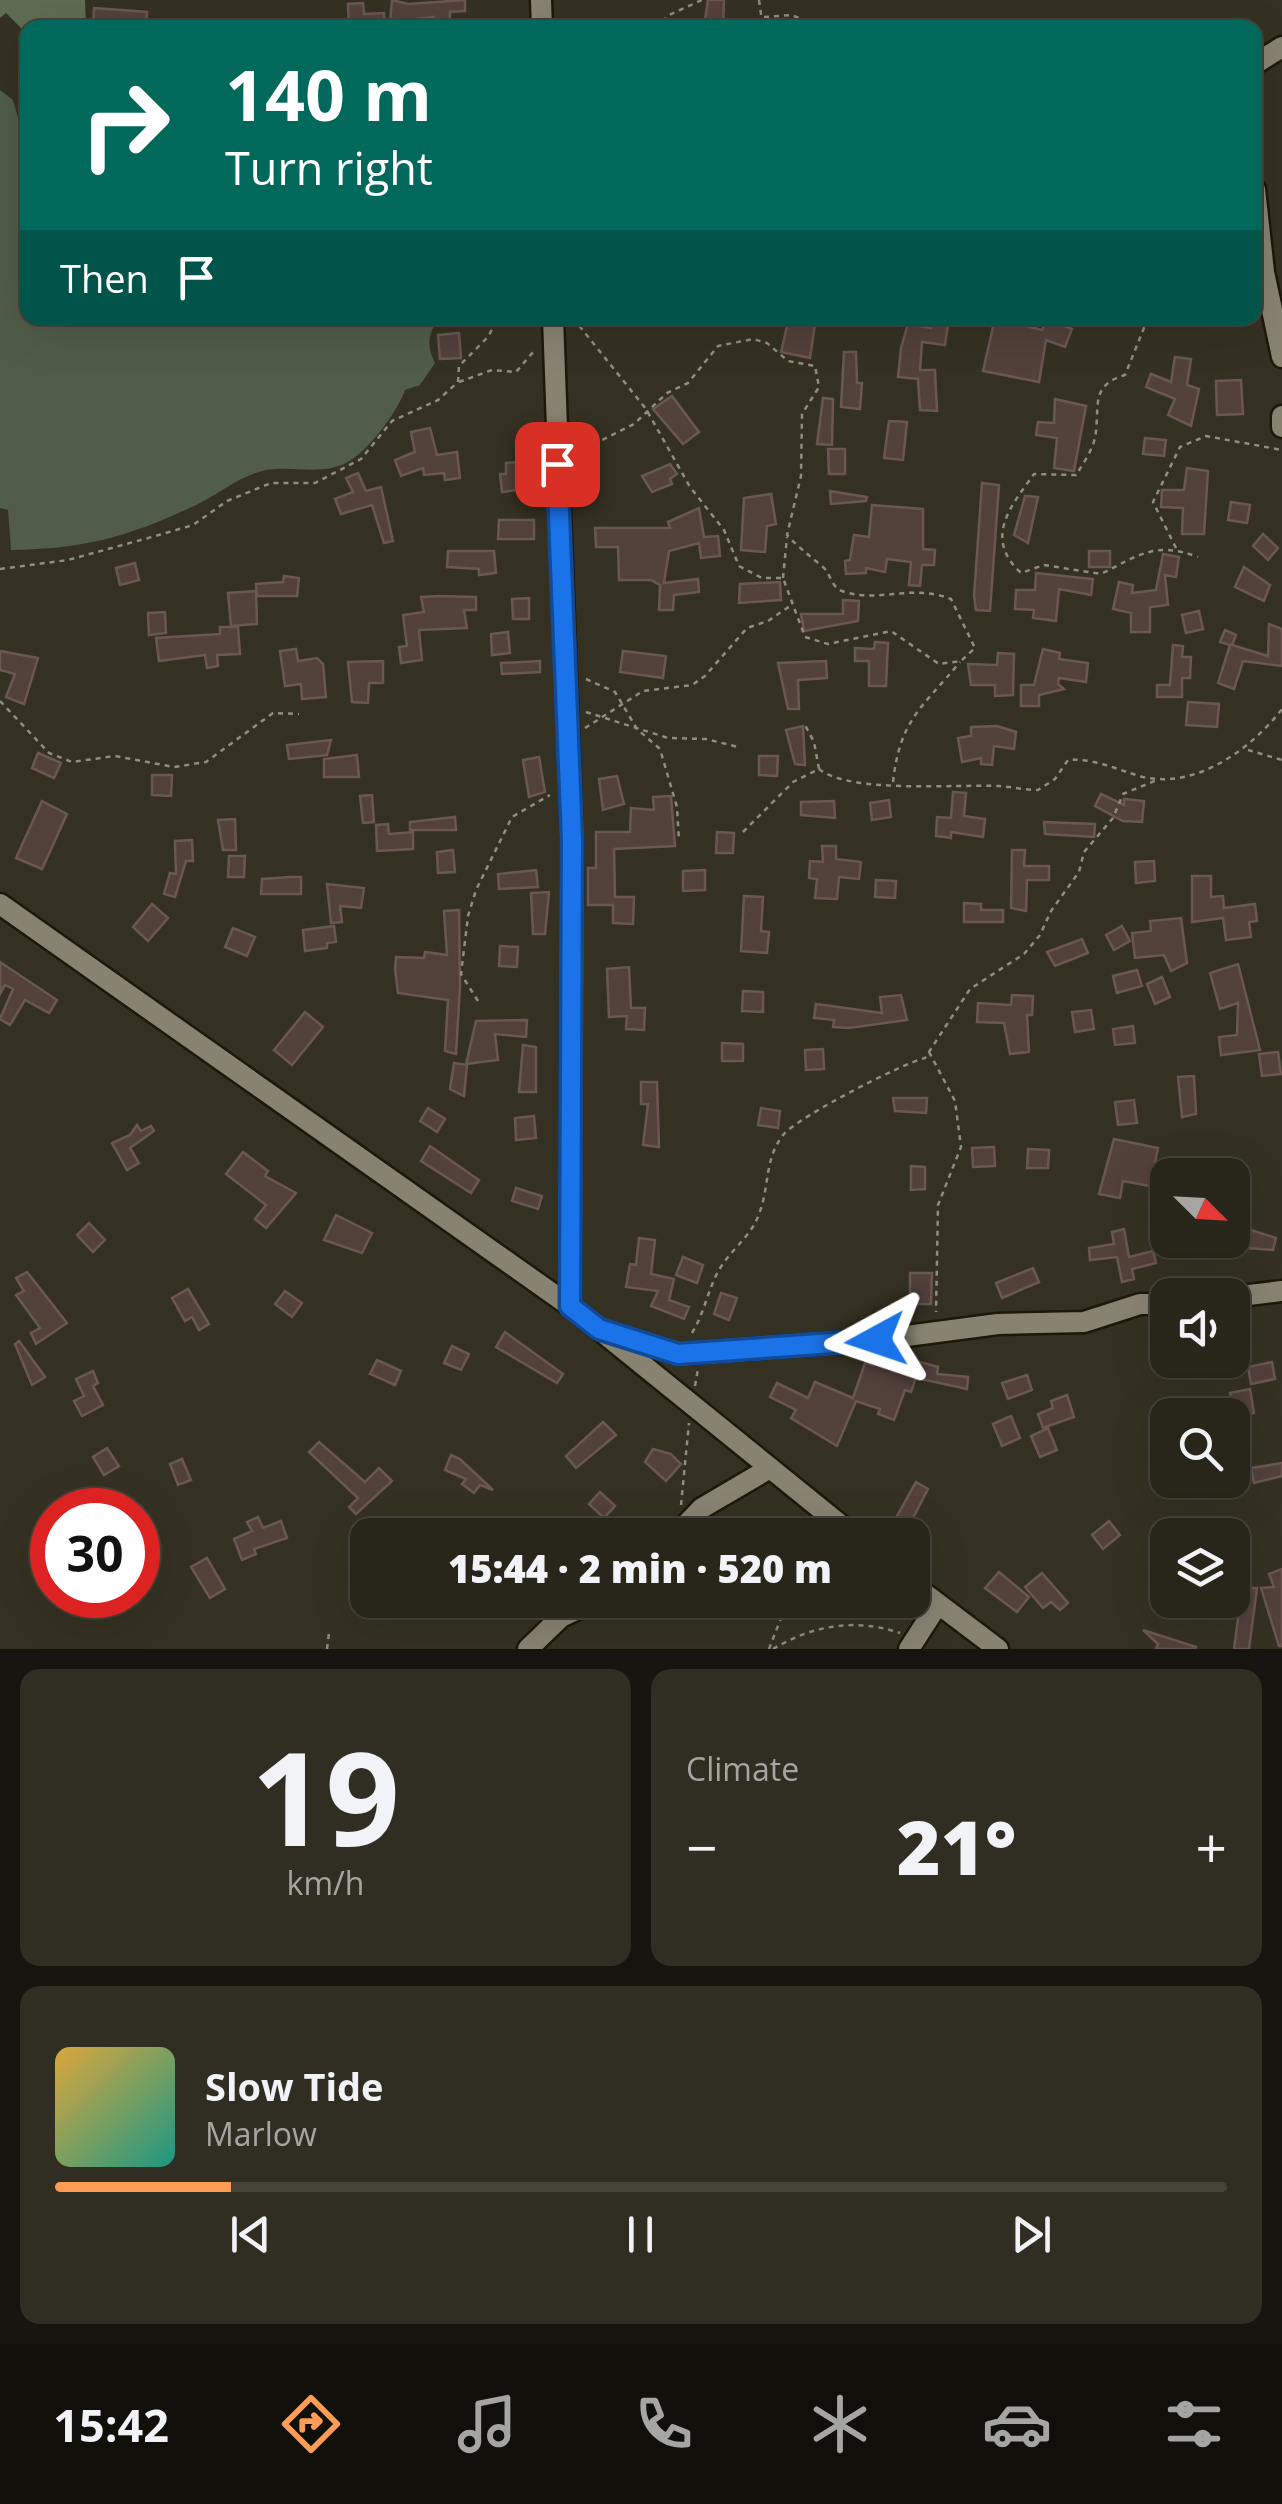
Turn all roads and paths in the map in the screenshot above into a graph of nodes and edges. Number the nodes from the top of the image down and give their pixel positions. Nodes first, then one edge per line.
1 (702, 0) edge
2 (759, 0) edge
3 (764, 17) junction
4 (664, 20) edge
5 (764, 20) edge
6 (806, 20) edge
7 (1262, 254) edge
8 (494, 325) edge
9 (552, 325) edge
10 (553, 325) edge
11 (579, 325) edge
12 (1145, 325) edge
13 (1282, 357) edge
14 (458, 382) junction
15 (646, 409) junction
16 (1282, 416) edge
17 (1282, 428) edge
18 (1282, 450) edge
19 (557, 464) junction
20 (787, 535) junction
21 (1176, 549) junction
22 (1198, 557) dead end
23 (0, 570) edge
24 (782, 578) junction
25 (791, 605) junction
26 (960, 661) junction
27 (565, 676) junction
28 (0, 702) edge
29 (566, 704) junction
30 (622, 705) junction
31 (1282, 709) edge
32 (298, 714) dead end
33 (602, 718) junction
34 (805, 725) dead end
35 (637, 729) junction
36 (568, 748) junction
37 (738, 748) dead end
38 (1246, 750) junction
39 (1282, 760) edge
40 (818, 769) junction
41 (1158, 780) junction
42 (893, 784) junction
43 (570, 786) junction
44 (744, 832) dead end
45 (679, 841) dead end
46 (0, 904) edge
47 (478, 1001) dead end
48 (929, 1052) junction
49 (1282, 1291) edge
50 (1250, 1294) edge
51 (1150, 1304) edge
52 (570, 1306) junction
53 (599, 1329) junction
54 (931, 1333) junction
55 (702, 1353) junction
56 (678, 1354) junction
57 (665, 1382) junction
58 (692, 1404) junction
59 (770, 1468) junction
60 (681, 1518) edge
61 (692, 1518) edge
62 (831, 1518) edge
63 (930, 1598) edge
64 (938, 1604) junction
65 (559, 1618) edge
66 (782, 1618) edge
67 (329, 1632) dead end
68 (912, 1644) edge
69 (327, 1649) edge
70 (528, 1649) edge
71 (771, 1649) edge
72 (998, 1649) edge

1 - 4 path
2 - 3 path
3 - 5 path
3 - 6 path
7 - 13 street
8 - 14 path
9 - 14 path
10 - 19 street
11 - 15 path
12 - 21 path
14 - 23 path
15 - 19 path
15 - 20 path
15 - 24 path
16 - 17 street
18 - 21 path
19 - 27 street
20 - 24 path
20 - 26 path
21 - 22 path
24 - 25 path
25 - 26 path
25 - 30 path
26 - 42 path
27 - 29 street
27 - 30 path
28 - 32 path
29 - 33 path
29 - 36 street
30 - 33 path
30 - 35 path
31 - 38 path
33 - 35 path
33 - 36 path
34 - 40 path
35 - 37 path
35 - 45 path
36 - 43 street
38 - 39 path
38 - 41 path
40 - 42 path
40 - 44 path
41 - 42 path
41 - 48 path
43 - 47 path
43 - 52 street
46 - 52 street
48 - 54 path
48 - 56 path
49 - 50 street
51 - 54 street
52 - 53 street
53 - 56 street
53 - 57 street
54 - 55 street
55 - 56 street
55 - 58 path
56 - 57 street
57 - 58 street
58 - 59 street
58 - 60 path
59 - 61 street
59 - 62 street
63 - 64 street
64 - 68 street
64 - 72 street
65 - 70 street
66 - 71 path
67 - 69 path
68 - 71 path

